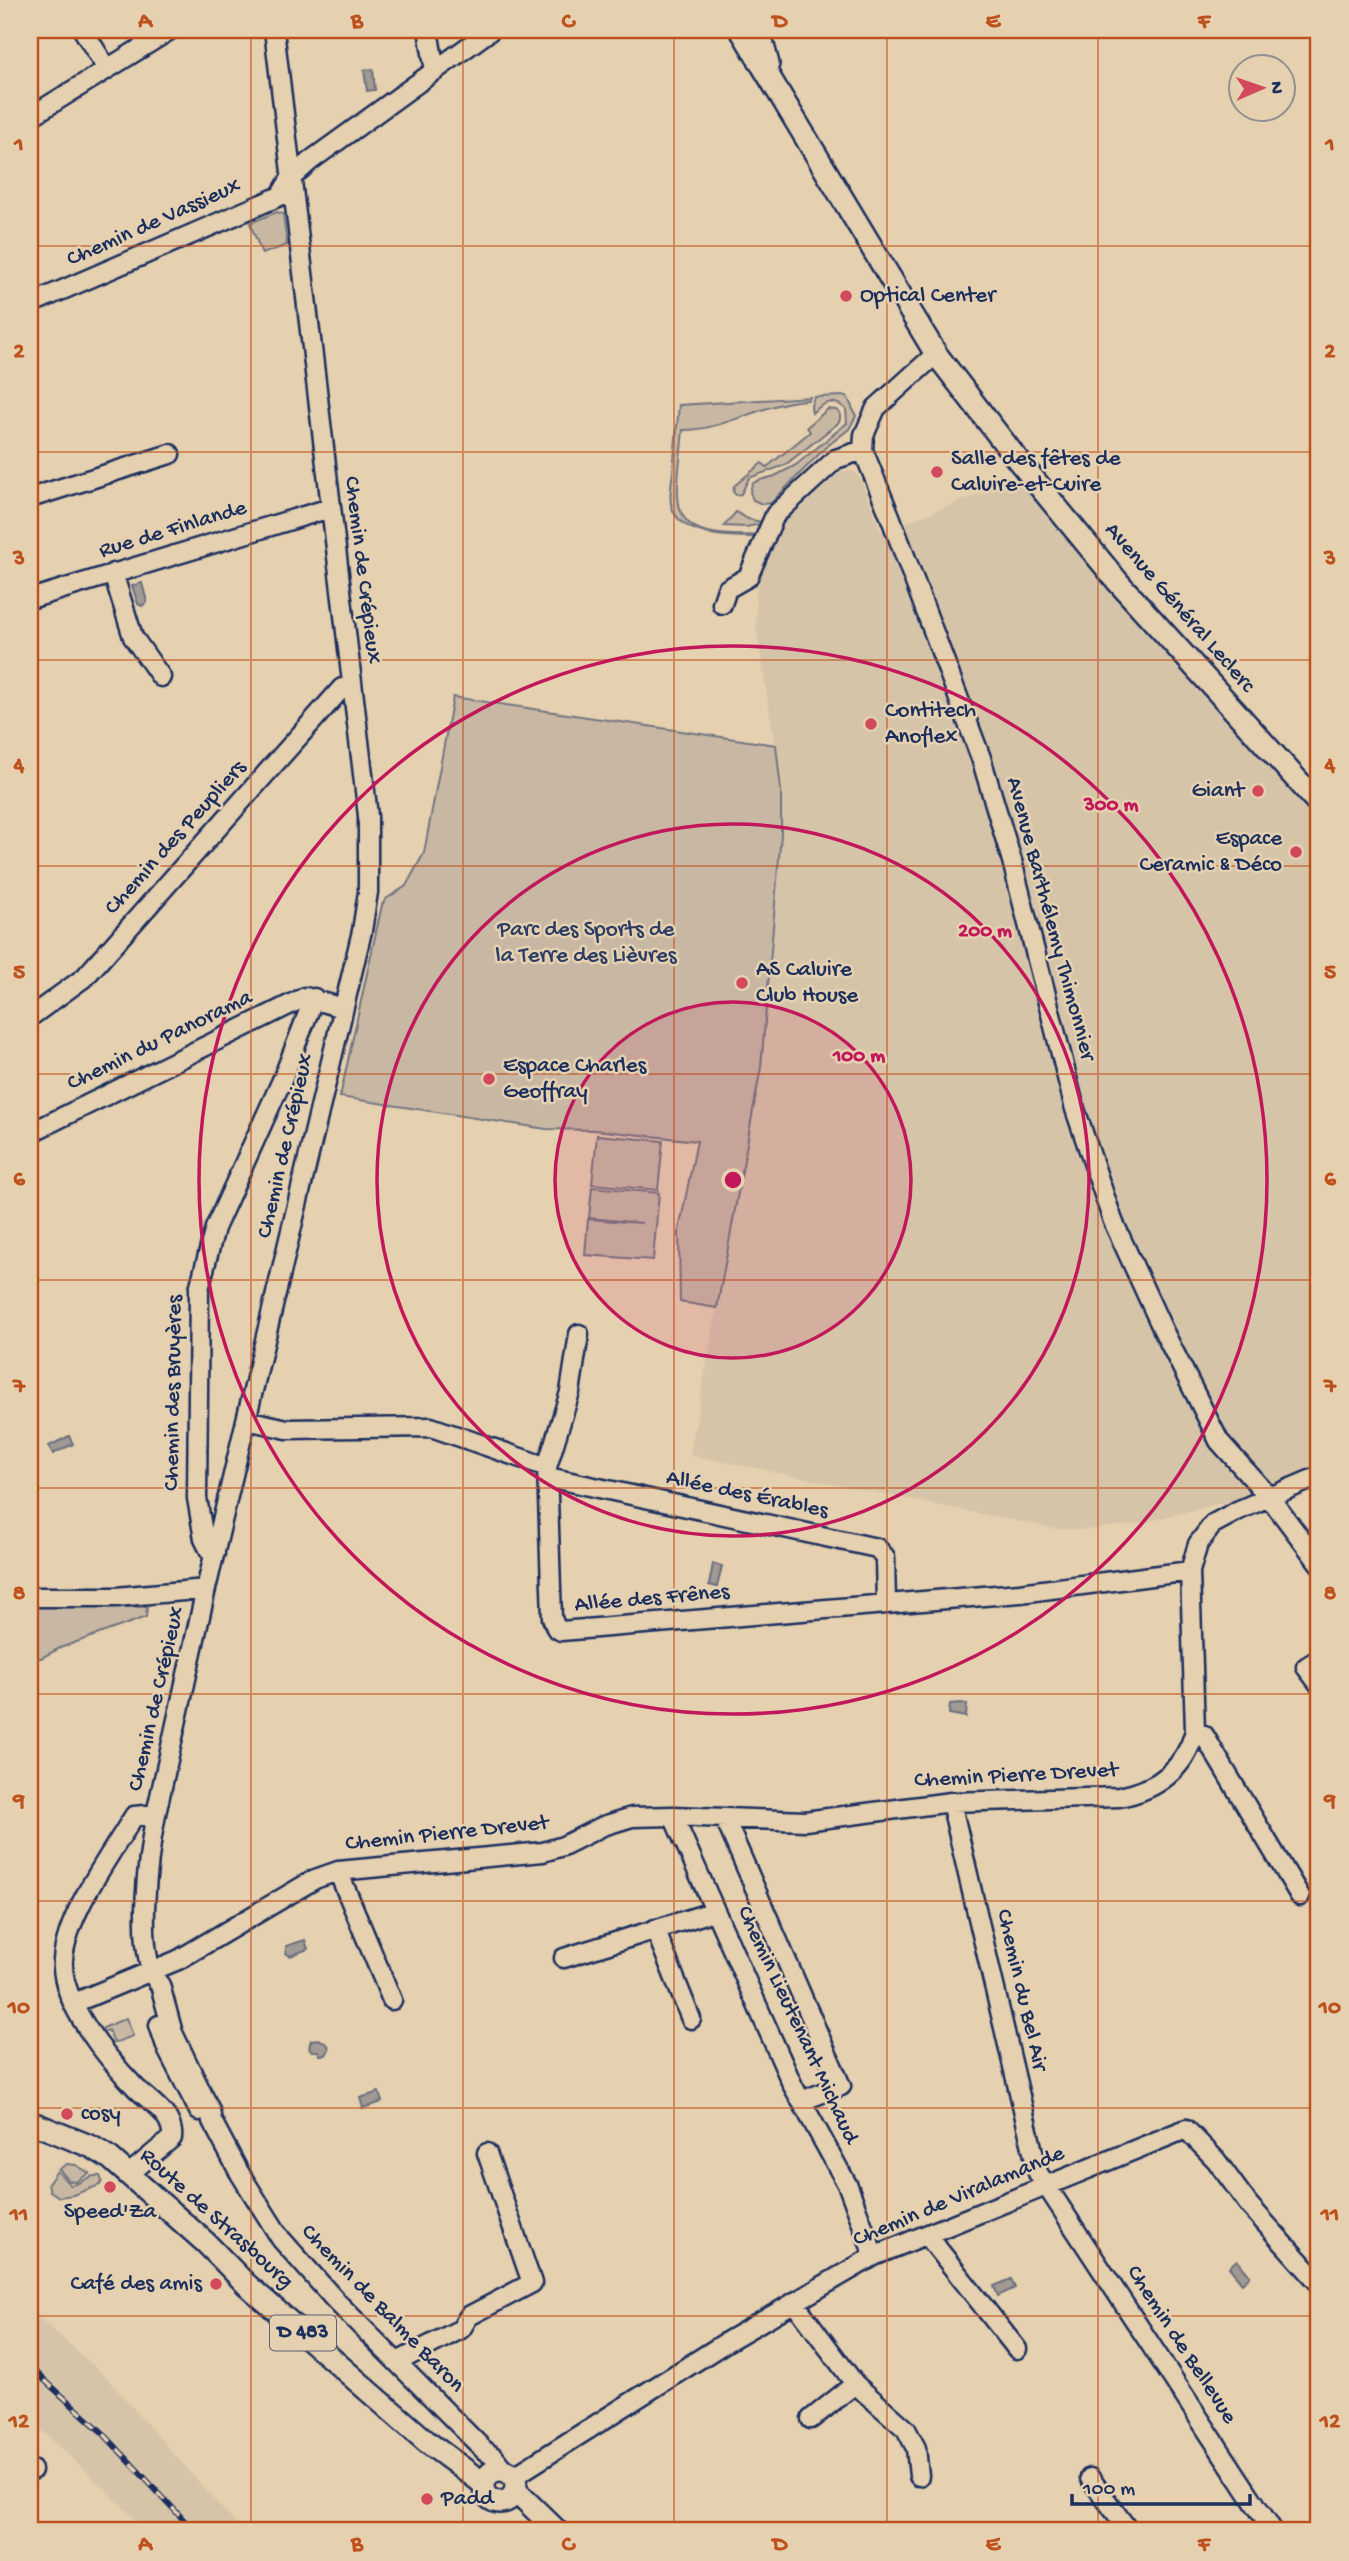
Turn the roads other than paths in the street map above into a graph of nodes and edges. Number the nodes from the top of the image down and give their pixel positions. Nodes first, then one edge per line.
1 (83, 30) edge
2 (170, 30) edge
3 (274, 30) edge
4 (428, 30) edge
5 (491, 30) edge
6 (741, 30) edge
7 (758, 30) edge
8 (107, 69) junction
9 (435, 71) junction
10 (776, 89) junction
11 (30, 117) edge
12 (291, 178) junction
13 (30, 304) edge
14 (936, 354) junction
15 (863, 450) junction
16 (170, 454) dead end
17 (30, 498) edge
18 (330, 508) junction
19 (113, 573) junction
20 (30, 599) edge
21 (722, 604) dead end
22 (161, 677) dead end
23 (352, 687) junction
24 (1319, 804) edge
25 (314, 998) junction
26 (344, 1008) junction
27 (30, 1017) edge
28 (30, 1133) edge
29 (579, 1334) dead end
30 (247, 1420) junction
31 (547, 1472) junction
32 (1319, 1476) edge
33 (1270, 1498) junction
34 (215, 1553) junction
35 (1319, 1563) edge
36 (1190, 1571) junction
37 (206, 1590) junction
38 (30, 1597) edge
39 (886, 1604) junction
40 (1319, 1658) edge
41 (1319, 1684) edge
42 (1195, 1731) junction
43 (951, 1802) junction
44 (156, 1814) junction
45 (673, 1816) junction
46 (725, 1819) junction
47 (338, 1871) junction
48 (1300, 1896) dead end
49 (715, 1910) junction
50 (655, 1929) junction
51 (564, 1958) dead end
52 (154, 1974) junction
53 (392, 2000) dead end
54 (74, 2003) junction
55 (691, 2019) dead end
56 (801, 2101) junction
57 (30, 2122) edge
58 (487, 2153) dead end
59 (129, 2174) junction
60 (1046, 2188) junction
61 (927, 2235) junction
62 (874, 2256) junction
63 (1319, 2283) edge
64 (794, 2302) junction
65 (1017, 2349) dead end
66 (397, 2362) junction
67 (855, 2384) junction
68 (811, 2419) dead end
69 (919, 2476) dead end
70 (1090, 2478) dead end
71 (502, 2483) junction
72 (538, 2531) edge
73 (557, 2531) edge
74 (1129, 2531) edge
75 (1273, 2531) edge

1 - 8 street
2 - 8 street
3 - 12 street, Chemin de Crépieux
4 - 9 street
5 - 9 street, Chemin de Vassieux
6 - 10 main road, Avenue Général Leclerc
7 - 10 main road, Avenue Général Leclerc
8 - 11 street
9 - 12 street, Chemin de Vassieux
10 - 14 main road, Avenue Général Leclerc
12 - 13 street, Chemin de Vassieux
12 - 18 street, Chemin de Crépieux
14 - 15 street
14 - 24 main road, Avenue Général Leclerc
15 - 21 street
15 - 33 street, Avenue Barthélemy Thimonnier
16 - 17 street
18 - 19 street, Rue de Finlande
18 - 23 street, Chemin de Crépieux
19 - 20 street, Rue de Finlande
19 - 22 street
23 - 26 street, Chemin de Crépieux
23 - 27 street, Chemin des Peupliers
25 - 26 street
25 - 28 street, Chemin du Panorama
25 - 34 street, Chemin des Bruyères
26 - 30 street, Chemin de Crépieux
29 - 31 street
30 - 31 street
30 - 34 street, Chemin de Crépieux
31 - 39 street, Allée des Érables
31 - 39 street, Allée des Frênes
32 - 33 street, Chemin Pierre Drevet
33 - 35 street, Avenue Barthélemy Thimonnier
33 - 36 street, Chemin Pierre Drevet
34 - 37 street, Chemin de Crépieux
36 - 39 street, Allée des Frênes
36 - 42 street, Chemin Pierre Drevet
37 - 38 street
37 - 44 street, Chemin de Crépieux
40 - 41 street
42 - 43 street, Chemin Pierre Drevet
42 - 48 street
43 - 46 street, Chemin Pierre Drevet
43 - 60 street, Chemin du Bel Air
44 - 52 street, Chemin de Balme Baron
44 - 54 street, Chemin de Crépieux
45 - 46 street, Chemin Pierre Drevet
45 - 47 street, Chemin Pierre Drevet
45 - 49 street, Chemin Lieutenant Michaud
46 - 56 street
47 - 52 street, Chemin Pierre Drevet
47 - 53 street
49 - 50 street
49 - 56 street, Chemin Lieutenant Michaud
50 - 51 street
50 - 55 street
52 - 54 street, Chemin Pierre Drevet
52 - 66 street, Chemin de Balme Baron
54 - 59 street, Chemin de Crépieux
56 - 62 street, Chemin Lieutenant Michaud
57 - 59 main road, Route de Strasbourg / D 483
58 - 66 street
59 - 71 main road, Route de Strasbourg / D 483
60 - 61 street, Chemin de Viralamande
60 - 63 street, Chemin de Viralamande
60 - 75 street, Chemin de Bellevue
61 - 62 street, Chemin de Viralamande
61 - 65 street
62 - 64 street, Chemin de Viralamande
64 - 67 street
64 - 71 street, Chemin de Viralamande
66 - 71 street, Chemin de Balme Baron
67 - 68 street
67 - 69 street
70 - 74 street
71 - 72 main road, D 483
71 - 73 main road, D 483

